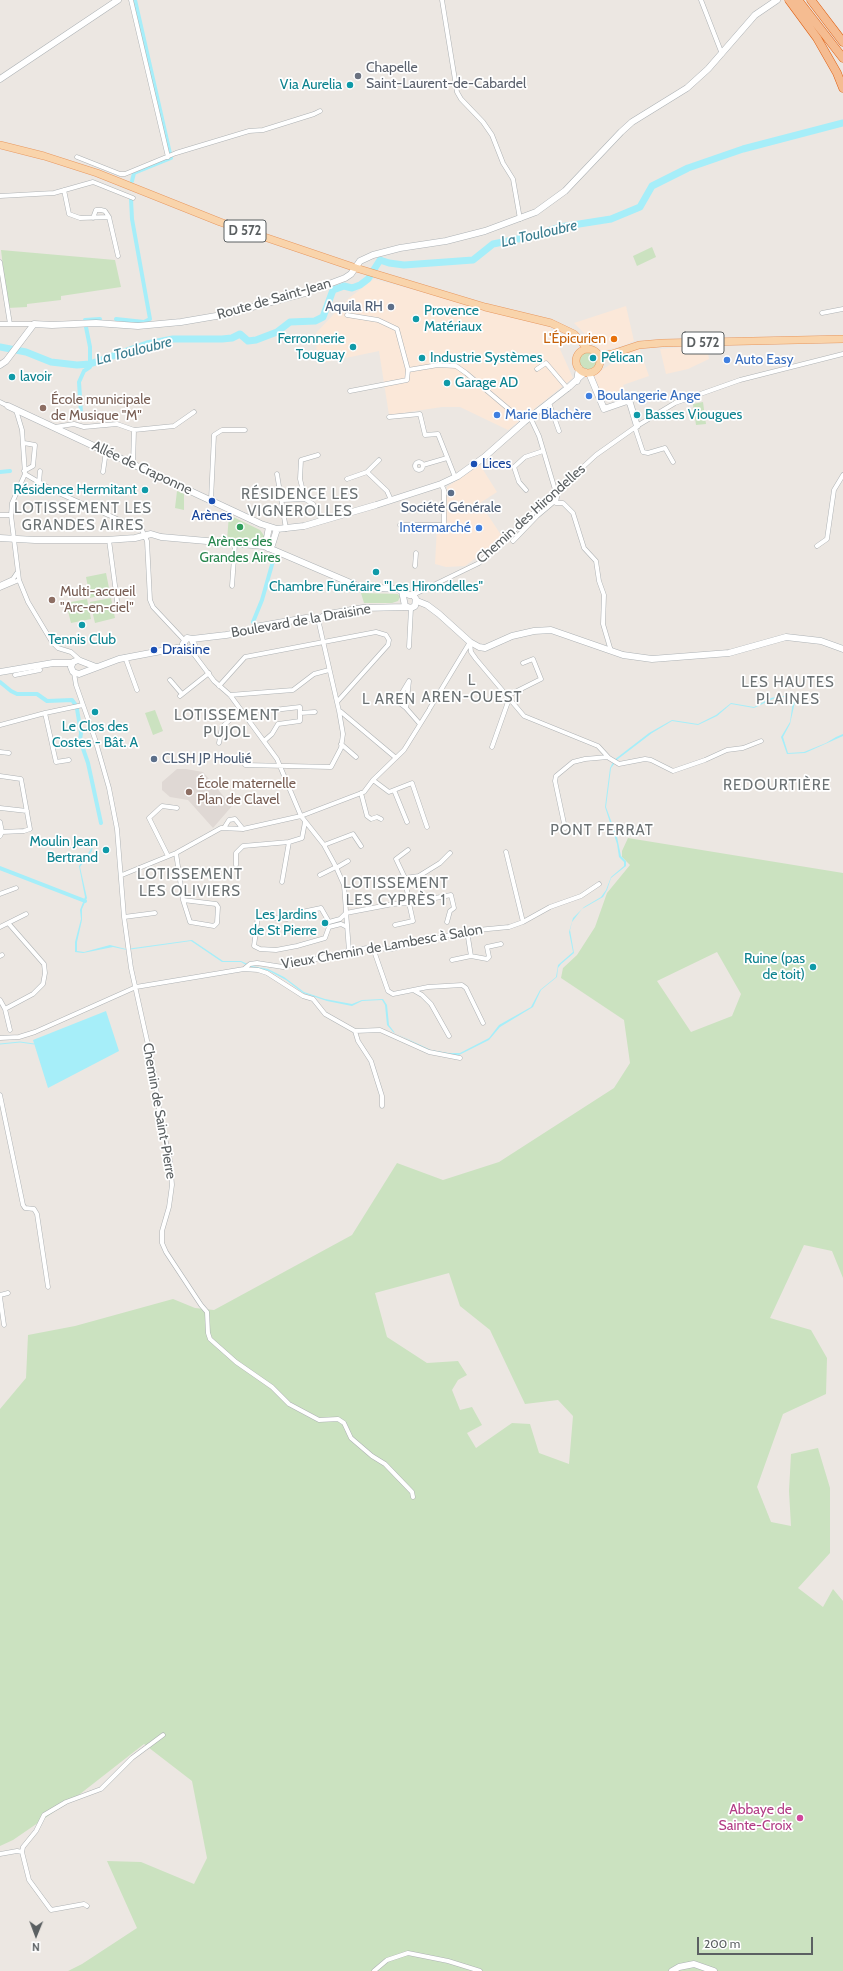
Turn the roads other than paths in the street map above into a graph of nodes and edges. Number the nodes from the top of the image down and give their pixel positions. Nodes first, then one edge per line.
1 (118, 0) edge
2 (132, 0) edge
3 (442, 0) edge
4 (701, 0) edge
5 (777, 0) edge
6 (789, 0) edge
7 (798, 0) edge
8 (811, 0) edge
9 (843, 42) edge
10 (722, 54) junction
11 (843, 58) edge
12 (0, 79) edge
13 (843, 88) edge
14 (320, 110) dead end
15 (0, 145) edge
16 (77, 157) dead end
17 (168, 157) junction
18 (64, 190) junction
19 (0, 196) edge
20 (133, 198) dead end
21 (109, 216) junction
22 (93, 218) junction
23 (520, 219) junction
24 (118, 256) dead end
25 (0, 262) edge
26 (356, 268) junction
27 (843, 309) edge
28 (822, 313) dead end
29 (347, 315) dead end
30 (0, 324) edge
31 (10, 324) junction
32 (34, 324) junction
33 (843, 339) edge
34 (819, 340) junction
35 (843, 342) edge
36 (585, 350) junction
37 (843, 354) edge
38 (599, 359) junction
39 (0, 365) edge
40 (537, 369) dead end
41 (408, 370) junction
42 (584, 371) junction
43 (568, 389) junction
44 (350, 390) dead end
45 (0, 402) edge
46 (549, 403) junction
47 (8, 406) joint
48 (15, 409) junction
49 (194, 412) dead end
50 (389, 417) dead end
51 (530, 417) junction
52 (524, 422) junction
53 (55, 427) junction
54 (636, 427) junction
55 (134, 430) junction
56 (245, 430) dead end
57 (559, 431) dead end
58 (24, 443) junction
59 (106, 451) junction
60 (543, 452) junction
61 (318, 455) dead end
62 (447, 458) junction
63 (483, 458) junction
64 (379, 460) dead end
65 (673, 462) dead end
66 (133, 464) junction
67 (423, 465) dead end
68 (40, 471) dead end
69 (25, 472) junction
70 (103, 472) dead end
71 (367, 472) junction
72 (277, 474) dead end
73 (843, 475) edge
74 (455, 477) junction
75 (346, 479) dead end
76 (39, 483) junction
77 (442, 485) junction
78 (526, 490) dead end
79 (557, 491) junction
80 (211, 500) junction
81 (282, 500) junction
82 (305, 500) junction
83 (391, 500) junction
84 (556, 500) junction
85 (0, 515) edge
86 (11, 515) junction
87 (322, 521) junction
88 (400, 525) dead end
89 (269, 527) junction
90 (277, 529) junction
91 (286, 529) junction
92 (145, 535) junction
93 (0, 538) edge
94 (14, 540) junction
95 (109, 540) junction
96 (513, 541) dead end
97 (235, 544) junction
98 (817, 546) dead end
99 (268, 548) junction
100 (416, 553) dead end
101 (415, 566) dead end
102 (17, 573) junction
103 (19, 580) junction
104 (232, 586) dead end
105 (0, 587) edge
106 (410, 601) junction
107 (118, 608) dead end
108 (318, 619) junction
109 (323, 642) junction
110 (470, 642) junction
111 (190, 645) junction
112 (409, 647) dead end
113 (843, 649) edge
114 (63, 650) junction
115 (611, 651) junction
116 (125, 658) junction
117 (82, 661) junction
118 (523, 663) dead end
119 (38, 666) junction
120 (73, 666) junction
121 (96, 667) junction
122 (329, 670) junction
123 (0, 672) edge
124 (82, 672) junction
125 (209, 673) junction
126 (15, 675) dead end
127 (76, 680) junction
128 (170, 680) dead end
129 (219, 686) junction
130 (137, 690) dead end
131 (230, 695) junction
132 (508, 697) junction
133 (337, 702) junction
134 (83, 705) junction
135 (406, 708) junction
136 (241, 710) junction
137 (274, 710) dead end
138 (339, 710) junction
139 (315, 712) dead end
140 (45, 713) junction
141 (300, 713) junction
142 (420, 724) junction
143 (0, 725) edge
144 (264, 741) junction
145 (761, 741) dead end
146 (219, 743) dead end
147 (341, 744) junction
148 (492, 747) dead end
149 (0, 752) edge
150 (9, 753) dead end
151 (356, 757) dead end
152 (608, 757) junction
153 (396, 758) junction
154 (69, 760) dead end
155 (246, 765) dead end
156 (280, 765) junction
157 (0, 776) edge
158 (373, 780) junction
159 (394, 790) junction
160 (361, 793) junction
161 (0, 808) edge
162 (177, 808) dead end
163 (27, 810) junction
164 (300, 816) junction
165 (381, 819) dead end
166 (0, 822) edge
167 (305, 822) junction
168 (407, 822) dead end
169 (427, 827) dead end
170 (224, 828) junction
171 (565, 828) dead end
172 (243, 829) junction
173 (1, 834) edge
174 (289, 842) junction
175 (324, 845) junction
176 (361, 846) dead end
177 (408, 850) dead end
178 (506, 852) dead end
179 (176, 853) junction
180 (450, 853) dead end
181 (168, 856) junction
182 (348, 861) dead end
183 (236, 865) dead end
184 (336, 867) junction
185 (122, 875) junction
186 (320, 875) dead end
187 (405, 878) junction
188 (282, 882) dead end
189 (599, 884) dead end
190 (16, 888) dead end
191 (0, 894) edge
192 (184, 900) junction
193 (409, 902) junction
194 (155, 913) dead end
195 (346, 913) junction
196 (26, 914) dead end
197 (124, 917) junction
198 (447, 922) dead end
199 (523, 922) junction
200 (9, 924) junction
201 (329, 925) junction
202 (395, 925) dead end
203 (0, 927) edge
204 (347, 927) junction
205 (467, 931) junction
206 (501, 944) dead end
207 (373, 948) junction
208 (349, 951) junction
209 (471, 956) junction
210 (452, 960) dead end
211 (245, 968) junction
212 (136, 987) junction
213 (415, 991) junction
214 (0, 1000) edge
215 (5, 1009) junction
216 (483, 1023) dead end
217 (10, 1030) dead end
218 (355, 1031) junction
219 (449, 1036) dead end
220 (0, 1038) edge
221 (460, 1058) dead end
222 (0, 1095) edge
223 (382, 1106) dead end
224 (48, 1287) dead end
225 (8, 1293) dead end
226 (0, 1296) edge
227 (4, 1325) dead end
228 (413, 1497) dead end
229 (163, 1734) dead end
230 (22, 1852) junction
231 (0, 1854) edge
232 (87, 1906) dead end
233 (685, 1968) edge
234 (374, 1971) edge
235 (480, 1971) edge
236 (672, 1971) edge
237 (714, 1971) edge

1 - 12 street
2 - 17 street
3 - 23 street
4 - 10 street
5 - 10 street, Route de Saint-Jean
6 - 13 highway
7 - 11 highway
8 - 9 highway
10 - 23 street, Route de Saint-Jean
14 - 17 street
15 - 26 main road, D 572
16 - 17 street
18 - 19 street
18 - 20 street
18 - 22 street
21 - 22 street
21 - 22 street
21 - 24 street
23 - 26 street, Route de Saint-Jean
25 - 31 street
26 - 32 street, Route de Saint-Jean
26 - 36 main road, D 572
27 - 28 street
29 - 41 street
30 - 31 street
31 - 32 street
32 - 39 street
33 - 34 main road, D 572
34 - 35 main road, D 572
34 - 38 main road, D 572
36 - 38 main road
36 - 42 main road
37 - 54 street, Chemin des Hirondelles
38 - 42 main road
40 - 43 street
41 - 44 street
41 - 52 street
42 - 43 street
42 - 54 street
43 - 46 street
45 - 47 street, Allée de Craponne
46 - 51 street
46 - 57 street
47 - 48 street, Allée de Craponne
48 - 53 street, Allée de Craponne
48 - 58 street
49 - 55 street
50 - 62 street
51 - 52 street
51 - 60 street
52 - 63 street
53 - 55 street
53 - 59 street, Allée de Craponne
54 - 65 street
54 - 79 street, Chemin des Hirondelles
55 - 66 street
56 - 80 street
58 - 69 street
58 - 69 street
59 - 66 street, Allée de Craponne
59 - 70 street
60 - 78 street
60 - 79 street
61 - 82 street
62 - 67 street
62 - 74 street
63 - 74 street
63 - 77 street
64 - 71 street
66 - 80 street, Allée de Craponne
68 - 76 street
69 - 76 street
69 - 86 street, Chemin de Saint-Pierre
71 - 75 street
71 - 83 street
72 - 81 street
73 - 98 street
74 - 77 street
76 - 92 street
77 - 83 street, Allée de Craponne
77 - 88 street
79 - 84 street
79 - 106 street, Chemin des Hirondelles
80 - 89 street, Allée de Craponne
81 - 82 street
81 - 91 street
82 - 87 street
83 - 87 street, Allée de Craponne
84 - 96 street
84 - 115 street
85 - 86 street
86 - 94 street, Chemin de Saint-Pierre
87 - 91 street, Allée de Craponne
89 - 90 street, Allée de Craponne
89 - 99 street
90 - 91 street, Allée de Craponne
90 - 99 street
92 - 95 street
92 - 97 street
92 - 111 street
93 - 94 street
94 - 95 street
94 - 102 street, Chemin de Saint-Pierre
95 - 107 street
97 - 99 street
97 - 104 street
99 - 106 street
100 - 101 street
102 - 103 street, Chemin de Saint-Pierre
102 - 105 street
103 - 105 street
103 - 114 street, Chemin de Saint-Pierre
106 - 108 street, Boulevard de la Draisine
106 - 110 street
106 - 112 street
108 - 109 street
108 - 111 street, Boulevard de la Draisine
109 - 122 street
109 - 129 street
109 - 133 street
110 - 115 street
110 - 132 street
110 - 142 street
111 - 116 street, Boulevard de la Draisine
111 - 125 street
113 - 115 street
114 - 117 street, Chemin de Saint-Pierre
114 - 120 street, Chemin de Saint-Pierre
116 - 121 street, Boulevard de la Draisine
116 - 130 street
117 - 120 street
117 - 121 street
117 - 124 street
118 - 132 street
119 - 120 street
119 - 123 street
119 - 126 street
120 - 124 street
120 - 127 street, Chemin de Saint-Pierre
121 - 124 street, Boulevard de la Draisine
122 - 131 street
122 - 133 street
124 - 127 street
125 - 128 street
125 - 129 street
127 - 134 street, Chemin de Saint-Pierre
129 - 131 street
131 - 136 street
132 - 148 street
132 - 152 street
133 - 138 street
134 - 140 street
134 - 185 street, Chemin de Saint-Pierre
135 - 135 street
135 - 142 street
136 - 144 street
136 - 146 street
137 - 141 street
138 - 147 street
138 - 153 street
139 - 141 street
140 - 143 street
140 - 154 street
141 - 144 street
142 - 153 street
144 - 156 street
145 - 152 street
147 - 151 street
147 - 156 street
149 - 150 street
152 - 171 street
153 - 158 street
155 - 156 street
156 - 164 street
157 - 163 street
158 - 159 street
158 - 160 street
159 - 168 street
159 - 169 street
160 - 164 street
160 - 165 street
161 - 163 street
162 - 181 street
163 - 173 street
164 - 167 street
164 - 172 street
166 - 173 street
167 - 174 street
167 - 175 street
170 - 172 street
170 - 172 street
170 - 179 street
174 - 183 street
174 - 188 street
175 - 176 street
175 - 184 street
177 - 187 street
178 - 199 street
179 - 181 street
179 - 192 street
180 - 187 street
181 - 185 street
182 - 184 street
184 - 186 street
184 - 195 street
185 - 197 street, Chemin de Saint-Pierre
187 - 193 street
189 - 199 street, Vieux Chemin de Lambesc à Salon
190 - 191 street
192 - 192 street
193 - 195 street
193 - 198 street
193 - 202 street
194 - 197 street
195 - 201 street
195 - 204 street
196 - 200 street
197 - 212 street, Chemin de Saint-Pierre
199 - 205 street, Vieux Chemin de Lambesc à Salon
200 - 203 street
200 - 215 street
201 - 201 street
201 - 204 street
204 - 208 street
205 - 207 street, Vieux Chemin de Lambesc à Salon
205 - 209 street
206 - 209 street
207 - 208 street, Vieux Chemin de Lambesc à Salon
207 - 213 street
208 - 211 street, Vieux Chemin de Lambesc à Salon
209 - 210 street
211 - 212 street, Vieux Chemin de Lambesc à Salon
211 - 218 street
212 - 220 street, Vieux Chemin de Lambesc à Salon
212 - 228 street, Chemin de Saint-Pierre
213 - 216 street
213 - 219 street
214 - 215 street
215 - 217 street
218 - 221 street
218 - 223 street
222 - 224 street
225 - 226 street
226 - 227 street
229 - 230 street
230 - 231 street
230 - 232 street
233 - 236 street
233 - 237 street
234 - 235 street

